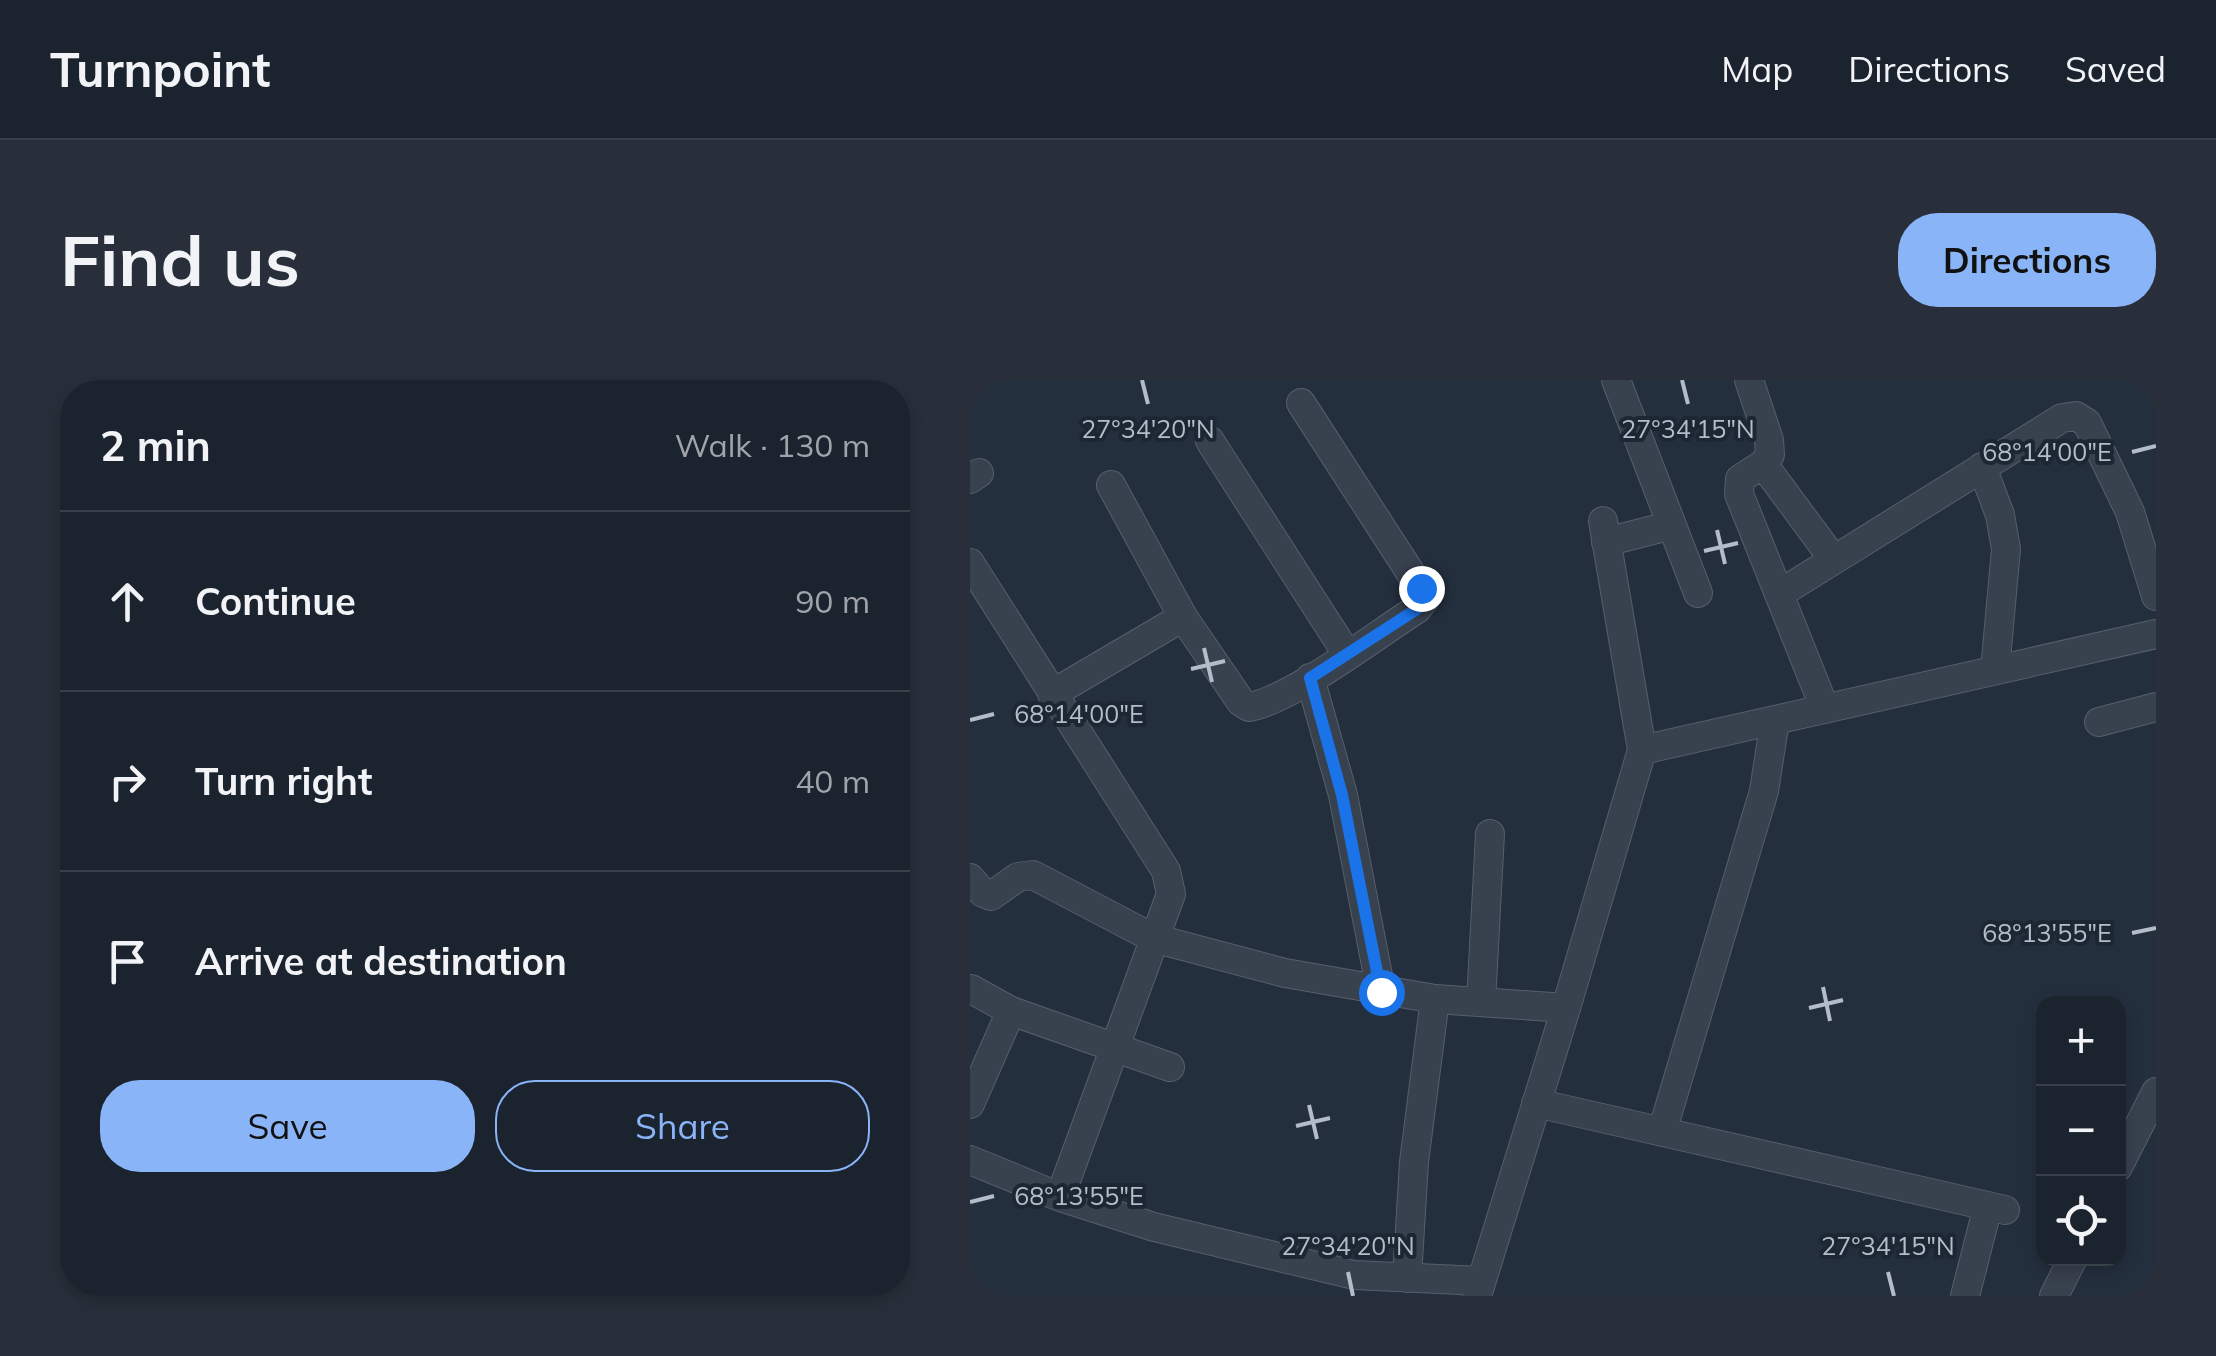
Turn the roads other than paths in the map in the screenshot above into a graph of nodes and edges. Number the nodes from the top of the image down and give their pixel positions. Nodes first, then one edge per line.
1 (1616, 380) edge
2 (1749, 380) edge
3 (1302, 403) dead end
4 (1210, 441) dead end
5 (1763, 464) junction
6 (1982, 467) junction
7 (1111, 486) dead end
8 (1672, 524) junction
9 (1834, 560) junction
10 (970, 564) edge
11 (1698, 593) dead end
12 (1779, 594) junction
13 (2156, 596) edge
14 (1183, 616) junction
15 (2156, 634) edge
16 (1347, 654) junction
17 (1996, 670) junction
18 (1310, 678) junction
19 (1052, 694) junction
20 (2156, 707) edge
21 (1825, 709) junction
22 (1775, 720) junction
23 (2099, 722) dead end
24 (1642, 750) junction
25 (1490, 834) dead end
26 (970, 878) edge
27 (1153, 938) junction
28 (971, 989) edge
29 (1381, 992) junction
30 (1435, 999) junction
31 (1480, 1002) junction
32 (1566, 1008) junction
33 (1010, 1011) junction
34 (1114, 1046) junction
35 (1170, 1067) dead end
36 (2156, 1092) edge
37 (1536, 1103) junction
38 (970, 1104) edge
39 (1662, 1132) junction
40 (2126, 1151) edge
41 (970, 1160) edge
42 (1060, 1197) junction
43 (2068, 1266) edge
44 (1407, 1278) junction
45 (1350, 1286) edge
46 (1479, 1289) edge
47 (1965, 1296) edge
48 (2054, 1296) edge

1 - 8 street
2 - 5 street
3 - 16 street
4 - 16 street
5 - 9 street
5 - 12 street
6 - 9 street
6 - 13 street
6 - 17 street
7 - 14 street
8 - 11 street
8 - 24 street
9 - 12 street
10 - 19 street
12 - 21 street
14 - 18 street
14 - 19 street
15 - 17 street
16 - 18 street
17 - 21 street
18 - 29 street
19 - 27 street
20 - 23 street
21 - 22 street
22 - 24 street
22 - 39 street
24 - 32 street
25 - 31 street
26 - 27 street
27 - 29 street
27 - 34 street
28 - 33 street
29 - 30 street
30 - 31 street
30 - 44 street
31 - 32 street
32 - 37 street
33 - 34 street
33 - 38 street
34 - 35 street
34 - 42 street
36 - 40 street
37 - 39 street
37 - 46 street
39 - 47 street
41 - 42 street
42 - 45 street
43 - 48 street
44 - 45 street
44 - 46 street

